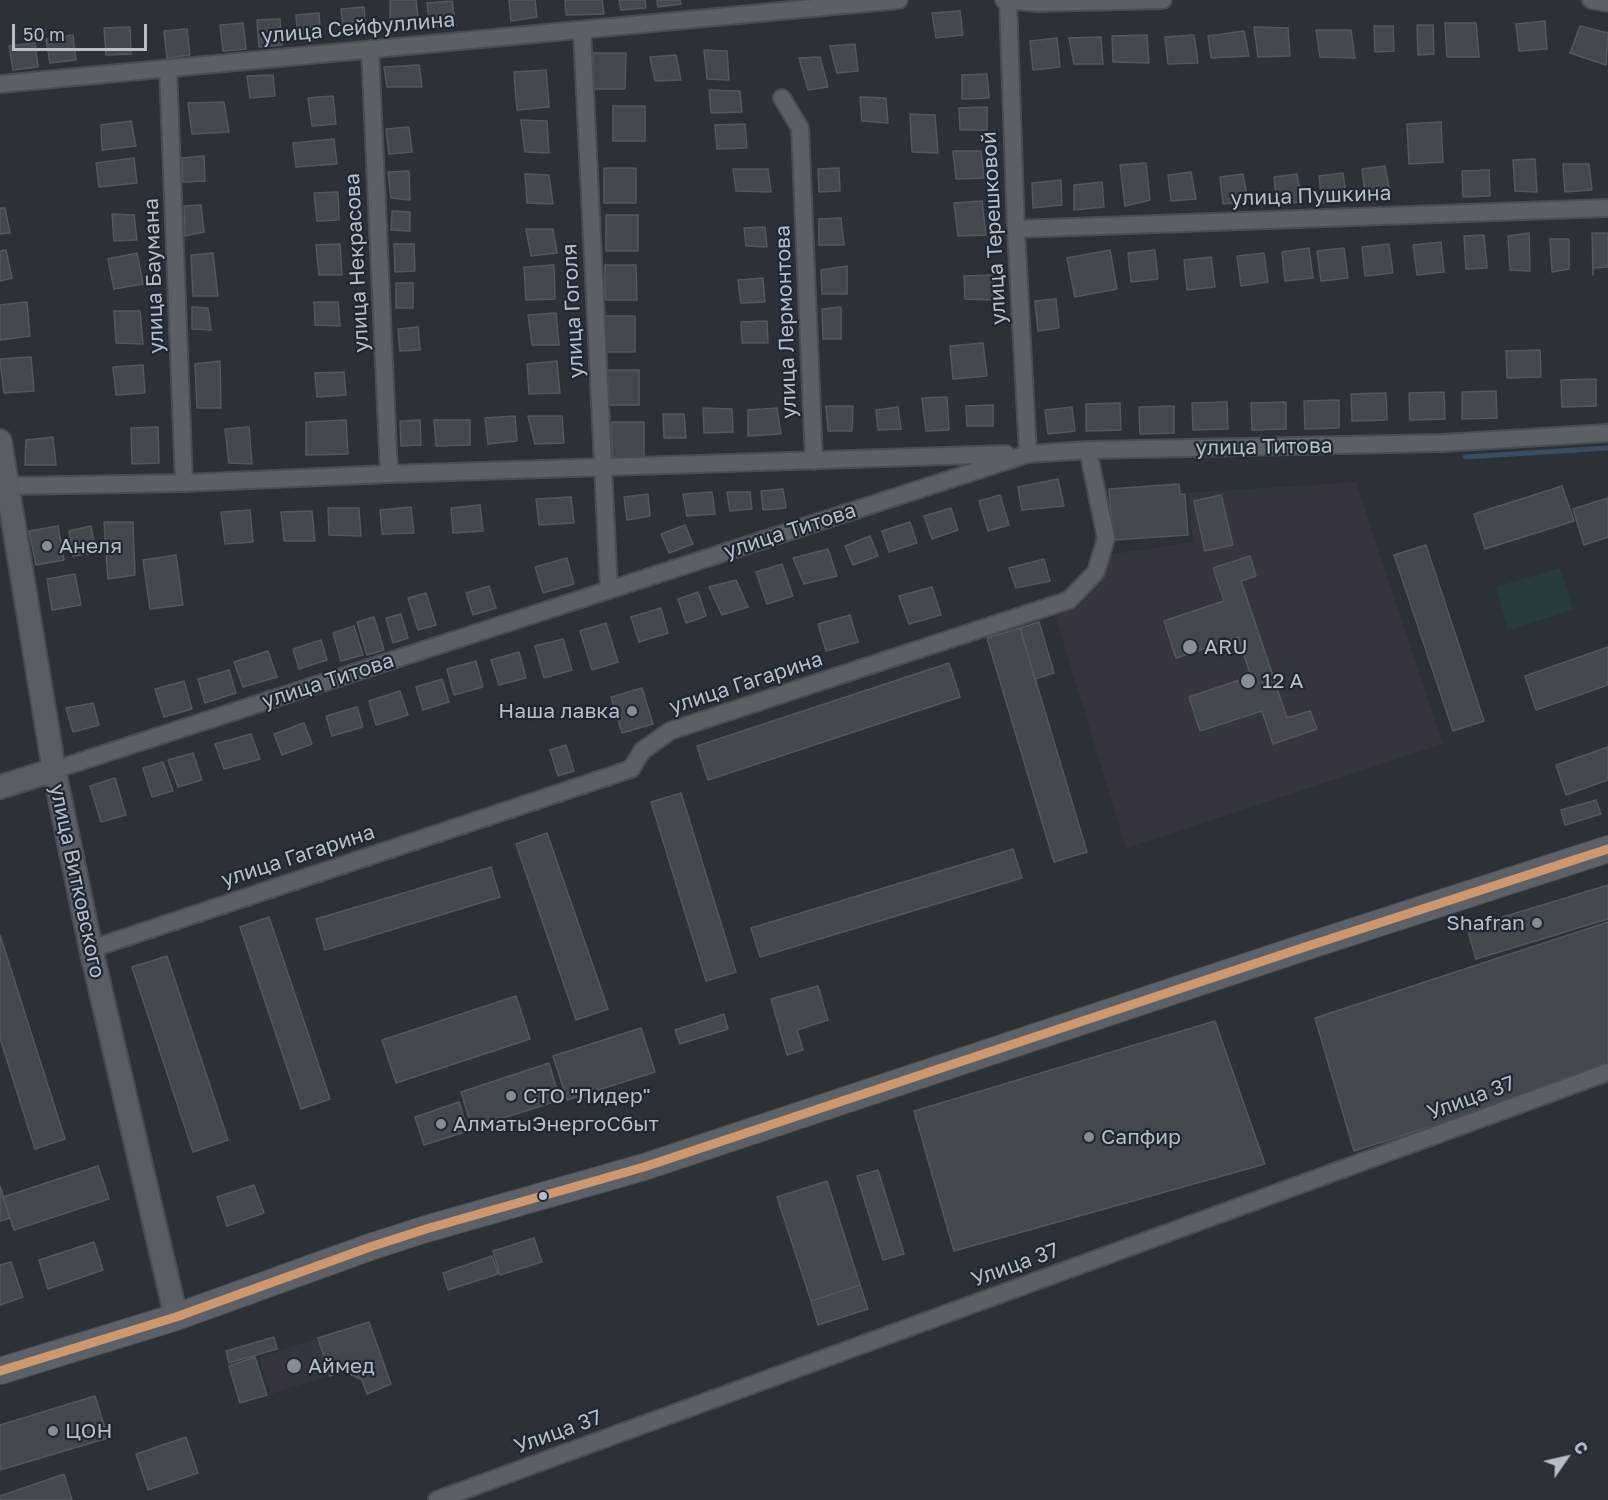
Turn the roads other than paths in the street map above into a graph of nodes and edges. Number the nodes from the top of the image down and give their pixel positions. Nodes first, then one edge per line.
1 (899, 0) edge
2 (1006, 0) edge
3 (1163, 0) edge
4 (1592, 0) edge
5 (1608, 3) edge
6 (582, 30) junction
7 (370, 49) junction
8 (168, 68) junction
9 (0, 84) edge
10 (782, 98) dead end
11 (1608, 208) edge
12 (1016, 229) junction
13 (1608, 433) edge
14 (0, 441) edge
15 (1088, 450) junction
16 (1028, 454) junction
17 (814, 461) junction
18 (602, 467) junction
19 (389, 474) junction
20 (184, 483) junction
21 (8, 486) junction
22 (609, 590) junction
23 (54, 770) junction
24 (0, 788) edge
25 (1608, 849) edge
26 (91, 949) junction
27 (1608, 1072) edge
28 (176, 1317) junction
29 (0, 1371) edge
30 (437, 1500) edge

1 - 6 street, улица Сейфуллина
2 - 3 street
2 - 12 street, улица Терешковой
4 - 5 street
6 - 7 street, улица Сейфуллина
6 - 18 street, улица Гоголя
7 - 8 street, улица Сейфуллина
7 - 19 street, улица Некрасова
8 - 9 street, улица Сейфуллина
8 - 20 street, улица Баумана
10 - 17 street, улица Лермонтова
11 - 12 street, улица Пушкина
12 - 16 street, улица Терешковой
13 - 15 street, улица Титова
14 - 21 street, улица Витковского
15 - 16 street, улица Титова
15 - 26 street, улица Гагарина
16 - 17 street
16 - 22 street, улица Титова
17 - 18 street
18 - 19 street
18 - 22 street, улица Гоголя
19 - 20 street
20 - 21 street
21 - 23 street, улица Витковского
22 - 23 street, улица Титова
23 - 24 street, улица Титова
23 - 26 street, улица Витковского
25 - 28 main road
26 - 28 street, улица Витковского
27 - 30 street, Улица 37
28 - 29 main road

